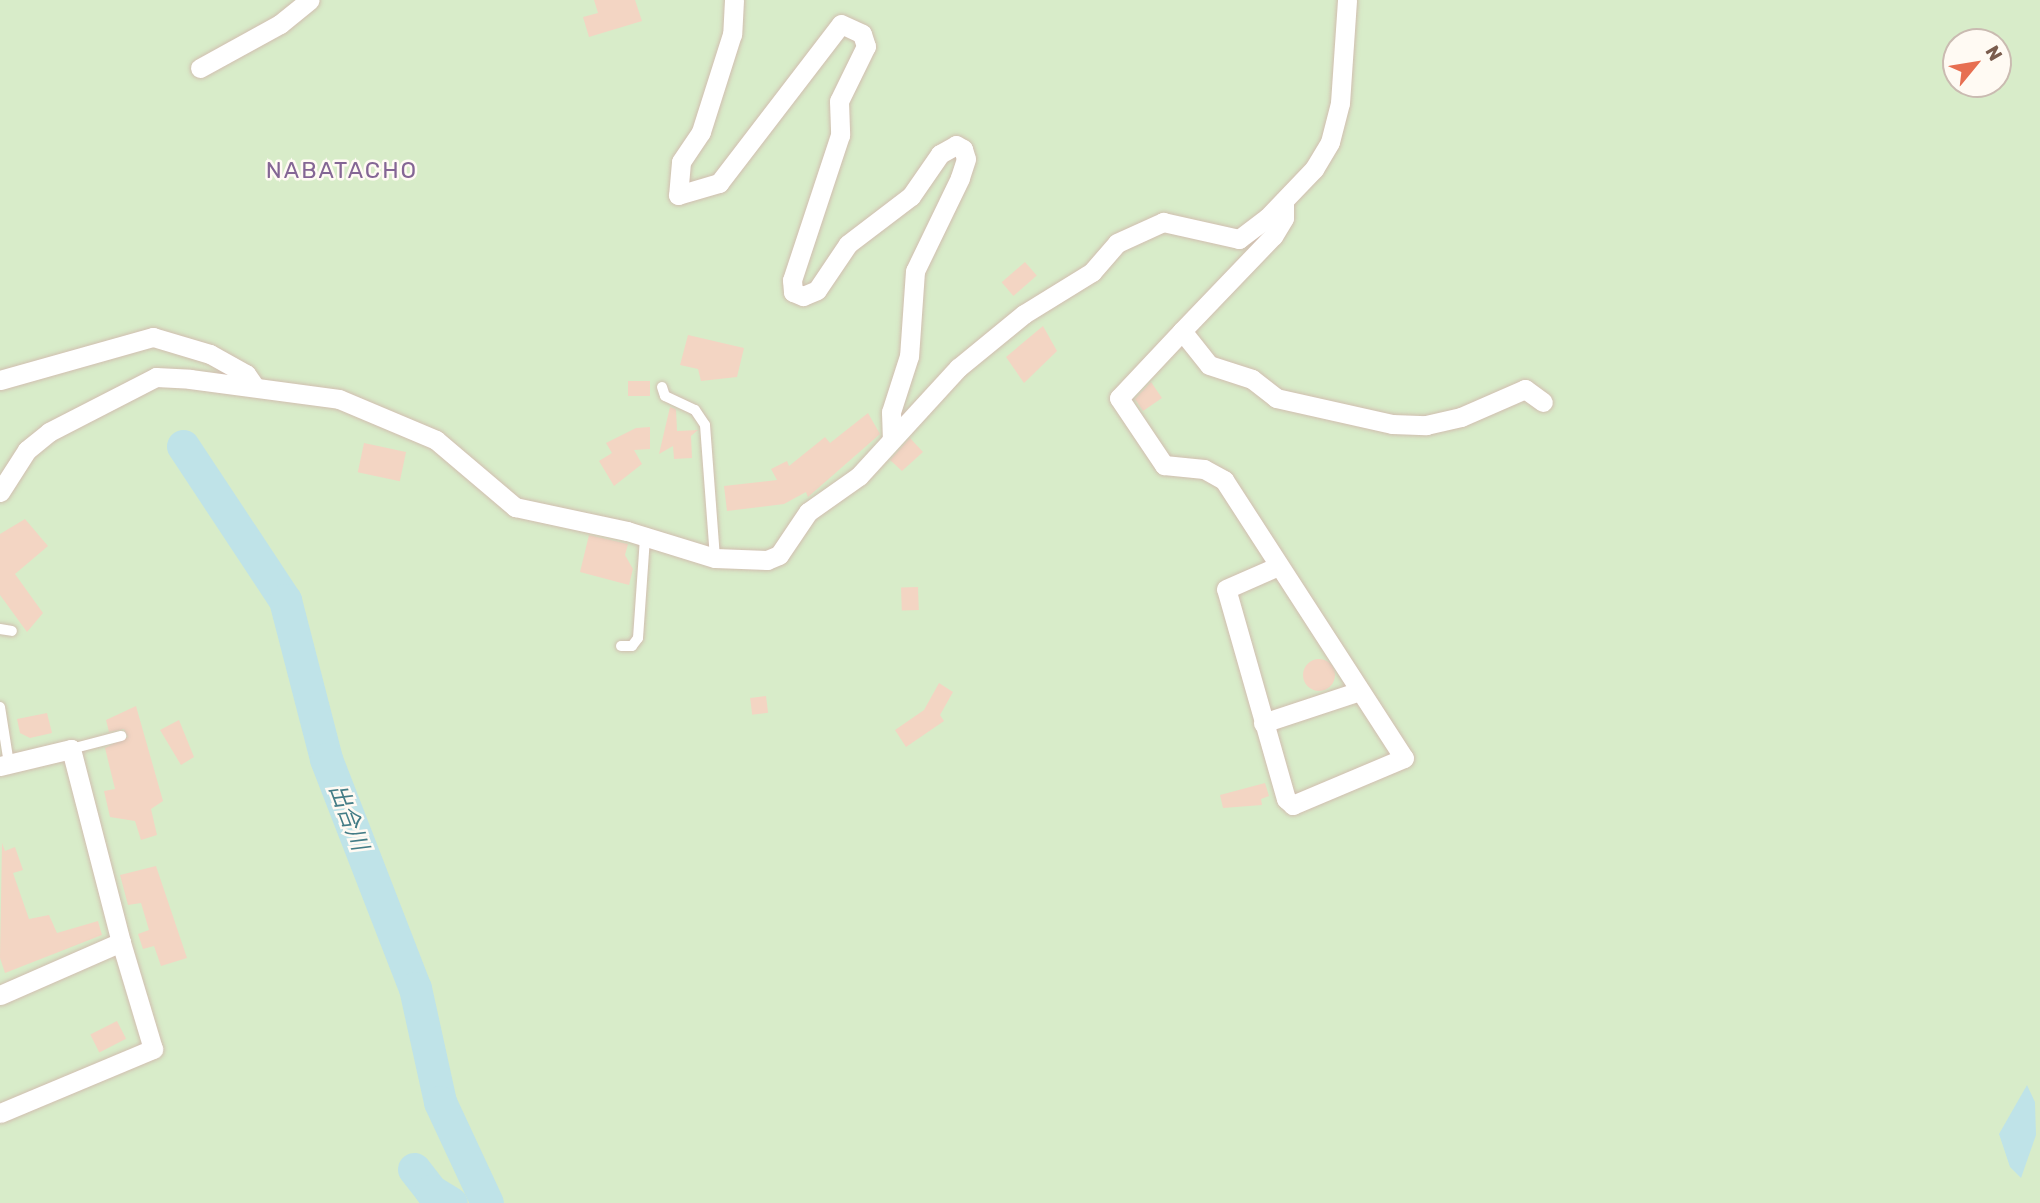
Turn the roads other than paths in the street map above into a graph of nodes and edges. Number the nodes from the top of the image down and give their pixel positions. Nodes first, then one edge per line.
1 (310, 0) edge
2 (734, 0) edge
3 (1347, 0) edge
4 (200, 68) dead end
5 (1284, 200) junction
6 (1182, 331) junction
7 (0, 380) edge
8 (255, 387) junction
9 (662, 387) dead end
10 (1543, 402) dead end
11 (892, 439) junction
12 (0, 492) edge
13 (645, 537) junction
14 (715, 558) junction
15 (1276, 567) junction
16 (0, 629) edge
17 (12, 631) dead end
18 (621, 646) dead end
19 (1360, 691) junction
20 (0, 707) edge
21 (1262, 723) junction
22 (121, 736) dead end
23 (71, 749) junction
24 (4, 765) edge
25 (121, 942) junction
26 (0, 995) edge
27 (0, 1113) edge

1 - 4 street
2 - 11 street
3 - 5 street
5 - 6 street
5 - 11 street
6 - 10 street
6 - 15 street
7 - 8 street
8 - 12 street
8 - 13 street
9 - 14 lane
11 - 14 street
13 - 14 street
13 - 18 lane
15 - 19 street
15 - 21 street
16 - 17 lane
19 - 21 street
19 - 21 street
20 - 24 lane
22 - 23 lane
23 - 24 street
23 - 25 street
25 - 26 street
25 - 27 street

